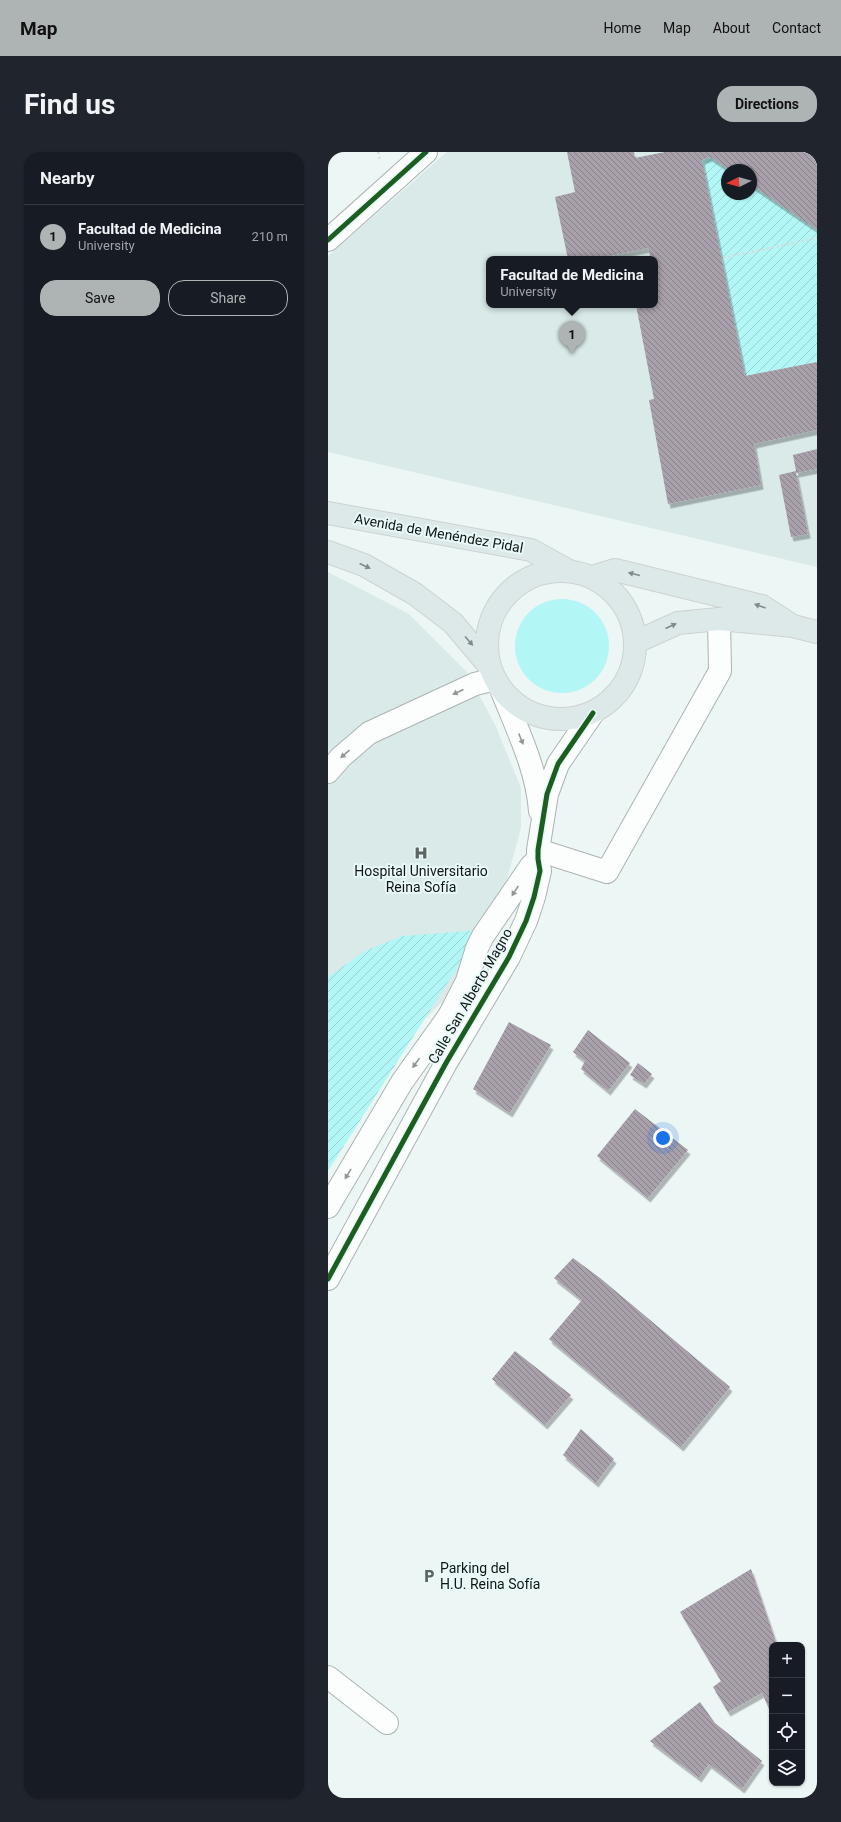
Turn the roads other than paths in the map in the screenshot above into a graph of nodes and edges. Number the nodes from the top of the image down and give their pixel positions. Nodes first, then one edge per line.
1 (426, 152) edge
2 (328, 240) edge
3 (328, 513) edge
4 (328, 552) edge
5 (569, 571) junction
6 (592, 577) junction
7 (719, 619) junction
8 (794, 626) junction
9 (817, 632) edge
10 (636, 642) junction
11 (496, 678) junction
12 (593, 713) junction
13 (328, 772) edge
14 (541, 826) junction
15 (538, 855) junction
16 (328, 1207) edge
17 (328, 1279) edge
18 (328, 1677) edge
19 (387, 1723) dead end

1 - 2 street
3 - 5 main road, Avenida de Menéndez Pidal
4 -> 11 main road
5 - 6 main road
5 - 11 main road
8 -> 6 main road
6 - 10 main road
7 - 8 main road
10 -> 7 main road
7 - 15 street
8 - 9 main road
10 - 12 main road
11 - 12 main road
11 -> 13 street
11 -> 14 street, Calle San Alberto Magno
12 - 14 street, Calle San Alberto Magno
14 - 15 street, Calle San Alberto Magno
15 -> 16 street, Calle San Alberto Magno
15 - 17 street, Calle San Alberto Magno
18 - 19 street

